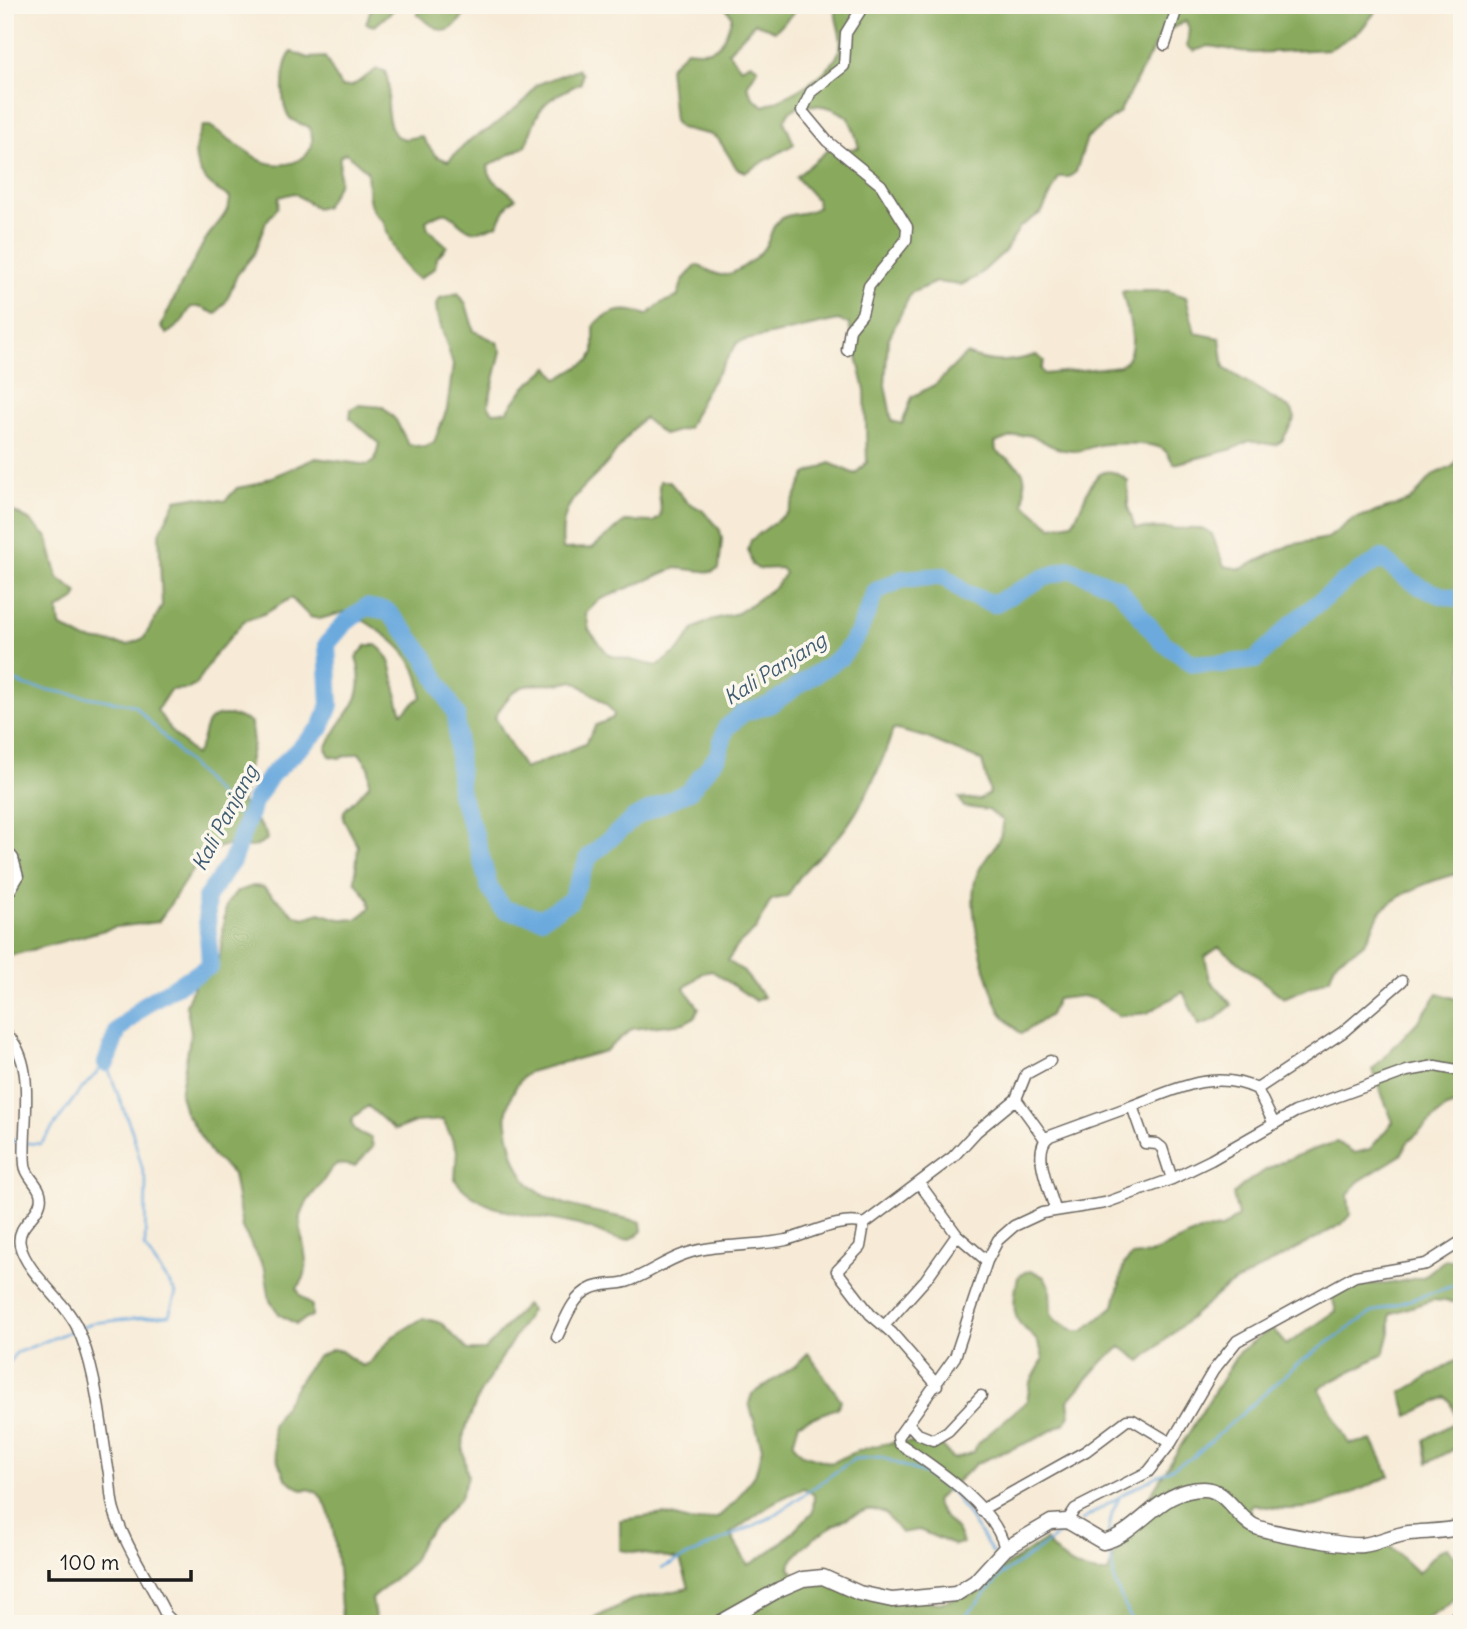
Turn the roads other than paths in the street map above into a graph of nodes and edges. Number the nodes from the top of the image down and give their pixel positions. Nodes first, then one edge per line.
1 (864, 5) edge
2 (1178, 5) edge
3 (1165, 45) dead end
4 (847, 350) dead end
5 (5, 849) edge
6 (5, 900) edge
7 (1402, 981) dead end
8 (5, 1033) edge
9 (1050, 1061) dead end
10 (1462, 1071) edge
11 (1257, 1089) junction
12 (1016, 1099) junction
13 (1132, 1106) junction
14 (1273, 1124) junction
15 (1045, 1139) junction
16 (1172, 1179) junction
17 (919, 1183) junction
18 (1055, 1209) junction
19 (864, 1224) junction
20 (957, 1235) junction
21 (1462, 1241) edge
22 (987, 1261) junction
23 (884, 1326) junction
24 (557, 1337) dead end
25 (937, 1385) junction
26 (981, 1396) dead end
27 (908, 1423) junction
28 (1171, 1443) junction
29 (981, 1510) junction
30 (1067, 1521) junction
31 (1462, 1527) edge
32 (999, 1555) junction
33 (1462, 1609) edge
34 (176, 1624) edge
35 (718, 1624) edge
36 (1449, 1624) edge

1 - 4 street
2 - 3 street
5 - 6 street
7 - 11 street
8 - 34 street
9 - 12 street
10 - 14 street
11 - 13 street
11 - 14 street
12 - 15 street
12 - 17 street
13 - 15 street
13 - 16 street
14 - 16 street
15 - 18 street
16 - 18 street
17 - 19 street
17 - 20 street
18 - 22 street
19 - 23 street
19 - 24 street
20 - 22 street
20 - 23 street
21 - 28 street
22 - 25 street
23 - 25 street
25 - 27 street
26 - 27 street
27 - 29 street
28 - 29 street
28 - 30 street
29 - 32 street
30 - 31 street
30 - 32 street
32 - 35 street
33 - 36 street

